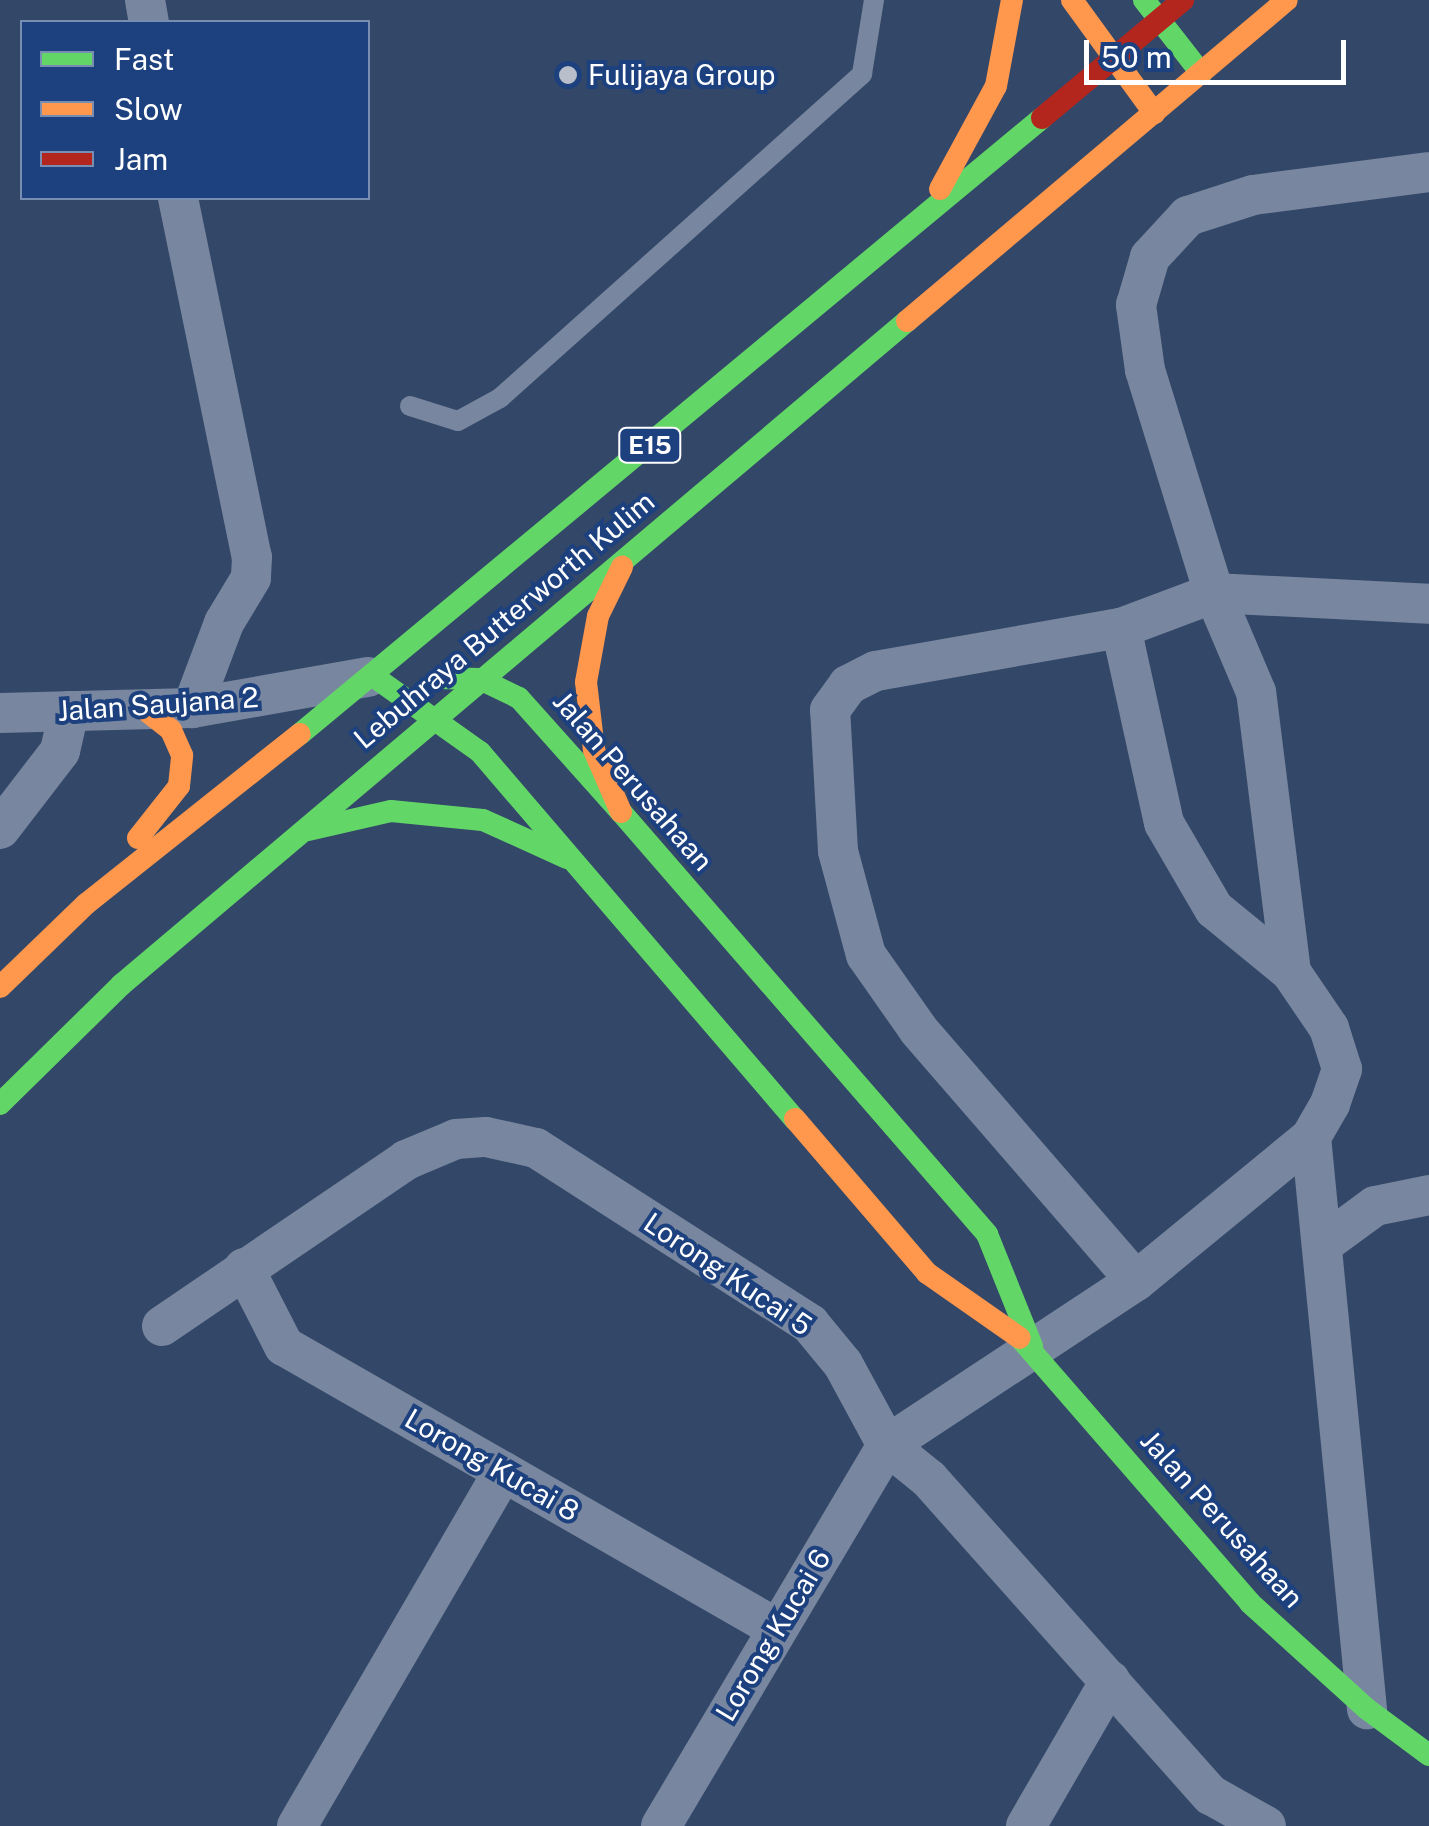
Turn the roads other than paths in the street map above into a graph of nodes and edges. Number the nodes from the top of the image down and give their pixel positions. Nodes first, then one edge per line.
1 (874, 0) edge
2 (1012, 0) edge
3 (1072, 0) edge
4 (1144, 0) edge
5 (1184, 0) edge
6 (1287, 0) edge
7 (1158, 21) junction
8 (1114, 57) junction
9 (1201, 73) junction
10 (1154, 113) junction
11 (1429, 172) edge
12 (178, 200) edge
13 (927, 214) junction
14 (410, 406) dead end
15 (627, 555) junction
16 (1214, 593) junction
17 (1429, 604) edge
18 (1120, 628) junction
19 (373, 676) junction
20 (480, 679) junction
21 (192, 708) junction
22 (144, 709) junction
23 (69, 711) junction
24 (0, 713) edge
25 (434, 716) junction
26 (621, 812) junction
27 (0, 829) edge
28 (301, 832) junction
29 (567, 858) junction
30 (86, 904) junction
31 (1291, 972) junction
32 (0, 988) edge
33 (0, 1104) edge
34 (1311, 1137) junction
35 (1429, 1195) edge
36 (1326, 1242) junction
37 (244, 1268) junction
38 (1136, 1282) junction
39 (162, 1326) dead end
40 (1032, 1346) junction
41 (887, 1445) junction
42 (504, 1472) junction
43 (776, 1628) junction
44 (1110, 1682) junction
45 (1367, 1710) junction
46 (1429, 1755) edge
47 (298, 1826) edge
48 (662, 1826) edge
49 (1026, 1826) edge
50 (1266, 1826) edge

1 - 14 lane
2 - 13 main road
3 - 8 main road
4 - 7 main road
5 - 7 main road, Lebuhraya Butterworth Kulim / E15
6 - 9 main road, Lebuhraya Butterworth Kulim / E15
7 - 8 main road, Lebuhraya Butterworth Kulim / E15
7 - 9 main road
8 - 10 main road
8 - 13 main road, Lebuhraya Butterworth Kulim / E15
9 - 10 main road, Lebuhraya Butterworth Kulim / E15
10 - 15 main road, Lebuhraya Butterworth Kulim / E15
11 - 16 street
12 - 21 street
13 - 19 main road, Lebuhraya Butterworth Kulim / E15
15 - 20 main road, Lebuhraya Butterworth Kulim / E15
15 - 26 main road
16 - 17 street
16 - 18 street
16 - 31 street
18 - 31 street
18 - 38 street
19 - 20 main road, Jalan Perusahaan
19 - 21 street, Jalan Saujana 2
19 - 25 main road, Jalan Perusahaan
19 - 30 main road, Lebuhraya Butterworth Kulim / E15
20 - 25 main road, Lebuhraya Butterworth Kulim / E15
20 - 26 main road, Jalan Perusahaan
21 - 22 street, Jalan Saujana 2
22 - 23 street, Jalan Saujana 2
22 - 30 main road
23 - 24 street, Jalan Saujana 2
23 - 27 street
25 - 28 main road, Lebuhraya Butterworth Kulim / E15
25 - 29 main road, Jalan Perusahaan
26 - 40 main road, Jalan Perusahaan
28 - 29 main road
28 - 33 main road, Lebuhraya Butterworth Kulim / E15
29 - 40 main road, Jalan Perusahaan
30 - 32 main road, Lebuhraya Butterworth Kulim / E15
31 - 34 street
34 - 36 street
34 - 38 street
35 - 36 street
36 - 45 street
37 - 39 street, Lorong Kucai 5
37 - 41 street, Lorong Kucai 5
37 - 42 street, Lorong Kucai 8
38 - 40 street
40 - 41 street
40 - 45 main road, Jalan Perusahaan
41 - 43 street, Lorong Kucai 6
41 - 44 street, Lorong Kucai 5
42 - 43 street, Lorong Kucai 8
42 - 47 street
43 - 48 street, Lorong Kucai 6
44 - 49 street
44 - 50 street, Lorong Kucai 5
45 - 46 main road, Jalan Perusahaan

